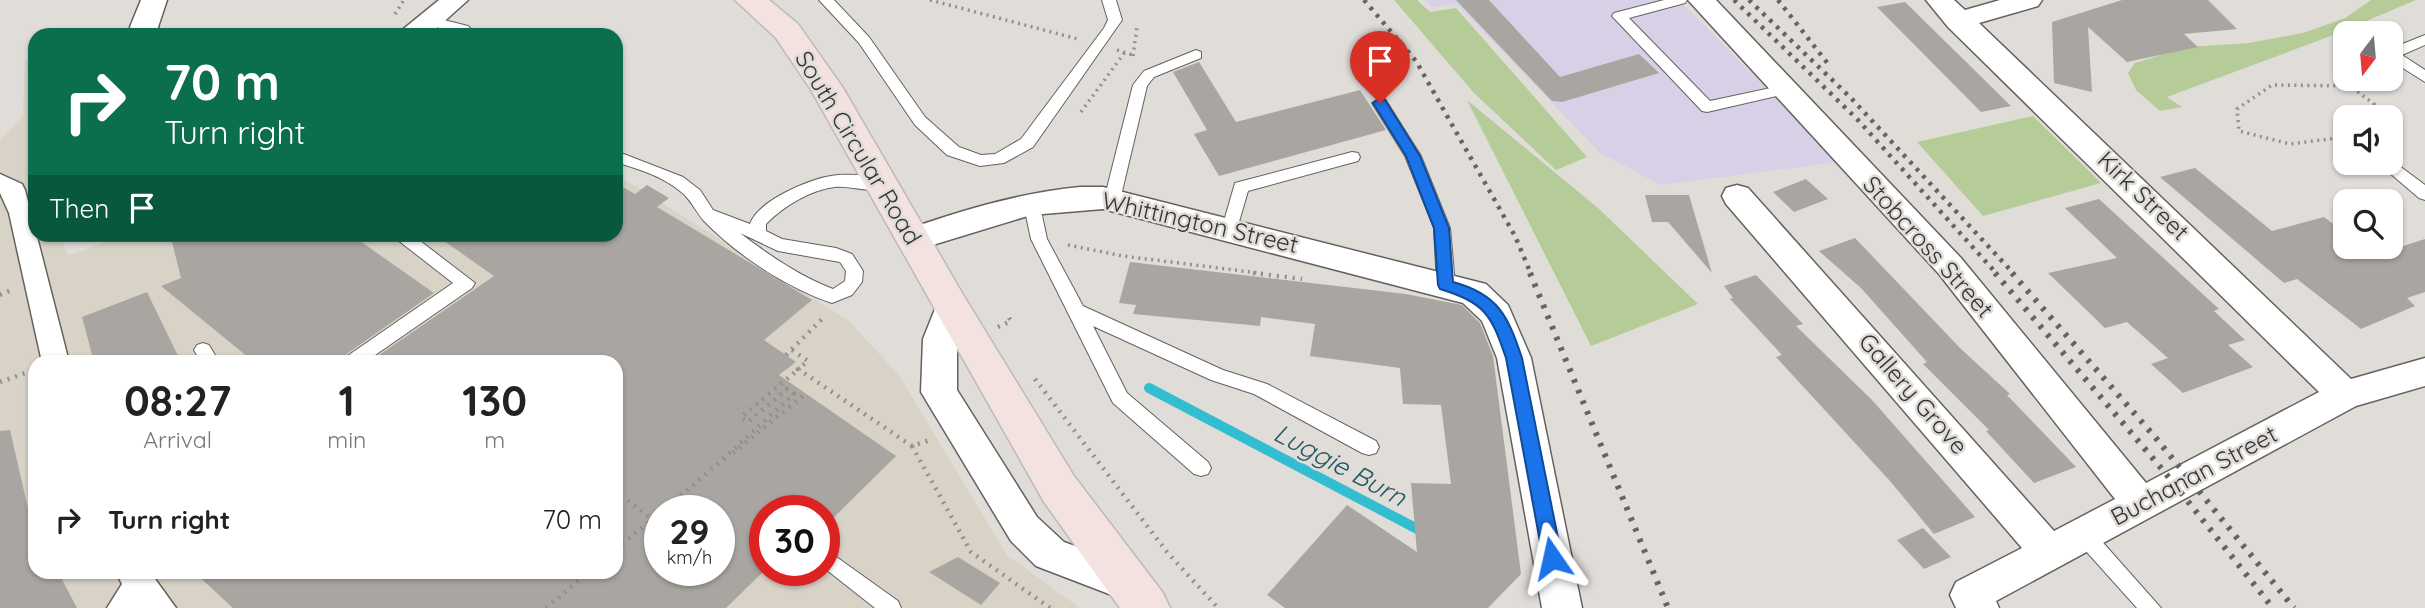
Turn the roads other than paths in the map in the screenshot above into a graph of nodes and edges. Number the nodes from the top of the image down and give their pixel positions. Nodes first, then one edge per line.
1 (153, 0) edge
2 (455, 0) edge
3 (750, 0) edge
4 (1109, 0) edge
5 (1680, 0) edge
6 (1701, 0) edge
7 (2029, 0) edge
8 (835, 2) edge
9 (1948, 10) edge
10 (144, 28) edge
11 (421, 28) edge
12 (2425, 40) edge
13 (1196, 55) dead end
14 (2425, 77) edge
15 (1785, 90) junction
16 (1380, 103) dead end
17 (1352, 157) dead end
18 (623, 159) edge
19 (2401, 175) edge
20 (0, 182) edge
21 (881, 184) junction
22 (2425, 194) edge
23 (1737, 196) dead end
24 (1112, 200) junction
25 (1032, 206) junction
26 (707, 214) junction
27 (1230, 228) junction
28 (758, 234) junction
29 (913, 239) junction
30 (409, 242) edge
31 (789, 247) junction
32 (785, 271) junction
33 (1446, 285) junction
34 (951, 308) junction
35 (1077, 311) junction
36 (53, 355) edge
37 (362, 355) edge
38 (2425, 372) edge
39 (2345, 395) junction
40 (1369, 447) dead end
41 (1202, 468) dead end
42 (2142, 505) junction
43 (2083, 534) junction
44 (2048, 551) junction
45 (840, 569) edge
46 (131, 588) edge
47 (1137, 600) edge
48 (1974, 601) edge
49 (160, 608) edge
50 (891, 608) edge
51 (1562, 608) edge
52 (2151, 608) edge

1 - 10 street
2 - 11 street
3 - 21 main road, South Circular Road
4 - 8 lane
5 - 15 lane
6 - 15 street, Stobcross Street
7 - 9 street
9 - 39 street, Kirk Street
12 - 14 lane
13 - 24 lane
15 - 42 street, Stobcross Street
16 - 33 lane
17 - 27 lane
18 - 26 lane
19 - 22 lane
20 - 36 street
21 - 28 lane
21 - 29 main road, South Circular Road
23 - 44 street, Gallery Grove
24 - 25 street, Whittington Street
24 - 27 street, Whittington Street
25 - 29 street, Whittington Street
25 - 35 lane
26 - 28 lane
26 - 32 lane
27 - 33 street, Whittington Street
28 - 31 lane
29 - 34 main road, South Circular Road
30 - 37 lane
31 - 32 lane
31 - 32 lane
33 - 51 street, Whittington Street
34 - 47 main road, South Circular Road
34 - 47 street, South Circular Road
35 - 40 lane
35 - 41 lane
38 - 39 street, Buchanan Street
39 - 42 street, Buchanan Street
42 - 43 street, Buchanan Street
43 - 44 street, Buchanan Street
43 - 52 lane
44 - 48 street, Buchanan Street
45 - 50 lane
46 - 49 street

